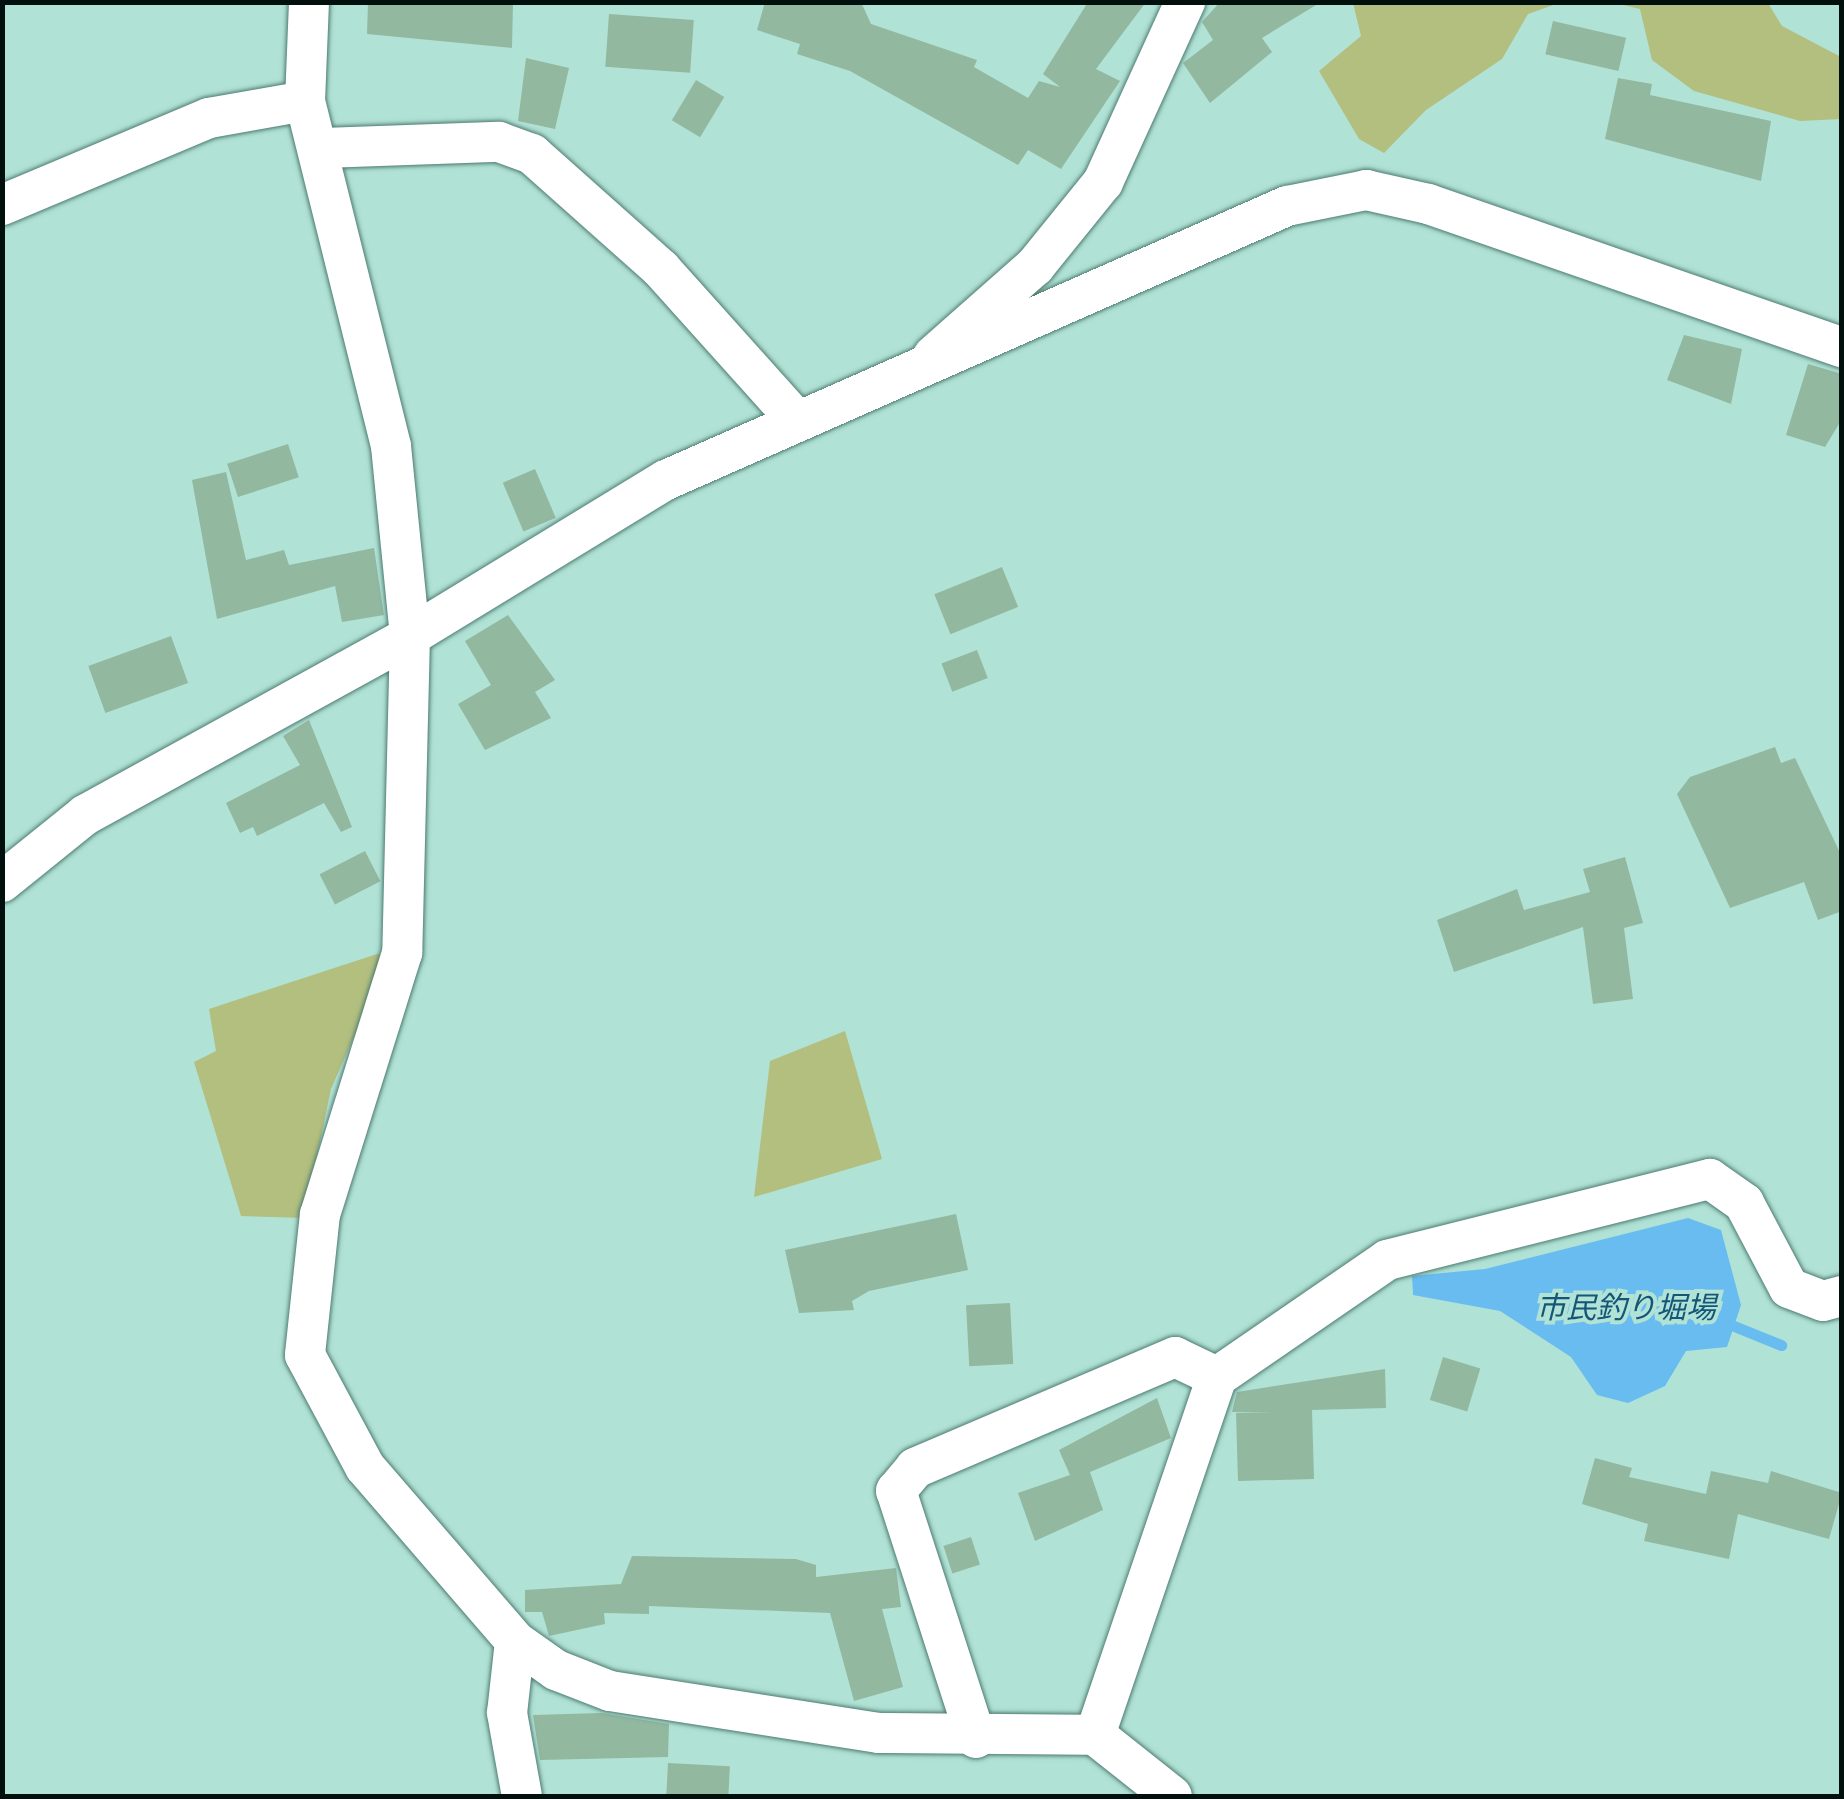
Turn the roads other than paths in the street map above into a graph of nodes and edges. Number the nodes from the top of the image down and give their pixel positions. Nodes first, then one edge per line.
1 (309, 2) edge
2 (1185, 2) edge
3 (305, 101) junction
4 (323, 148) junction
5 (2, 205) edge
6 (1842, 347) edge
7 (920, 370) junction
8 (794, 417) junction
9 (410, 636) junction
10 (2, 882) edge
11 (1842, 1296) edge
12 (1217, 1377) junction
13 (515, 1640) junction
14 (1095, 1735) junction
15 (976, 1738) junction
16 (522, 1796) edge
17 (1172, 1796) edge

1 - 3 street
2 - 7 street
3 - 4 street
3 - 5 street
4 - 8 street
4 - 9 street
6 - 7 street
7 - 8 street
8 - 9 street
9 - 10 street
9 - 13 street
11 - 12 street
12 - 14 street
12 - 15 street
13 - 15 street
13 - 16 street
14 - 15 street
14 - 17 street

